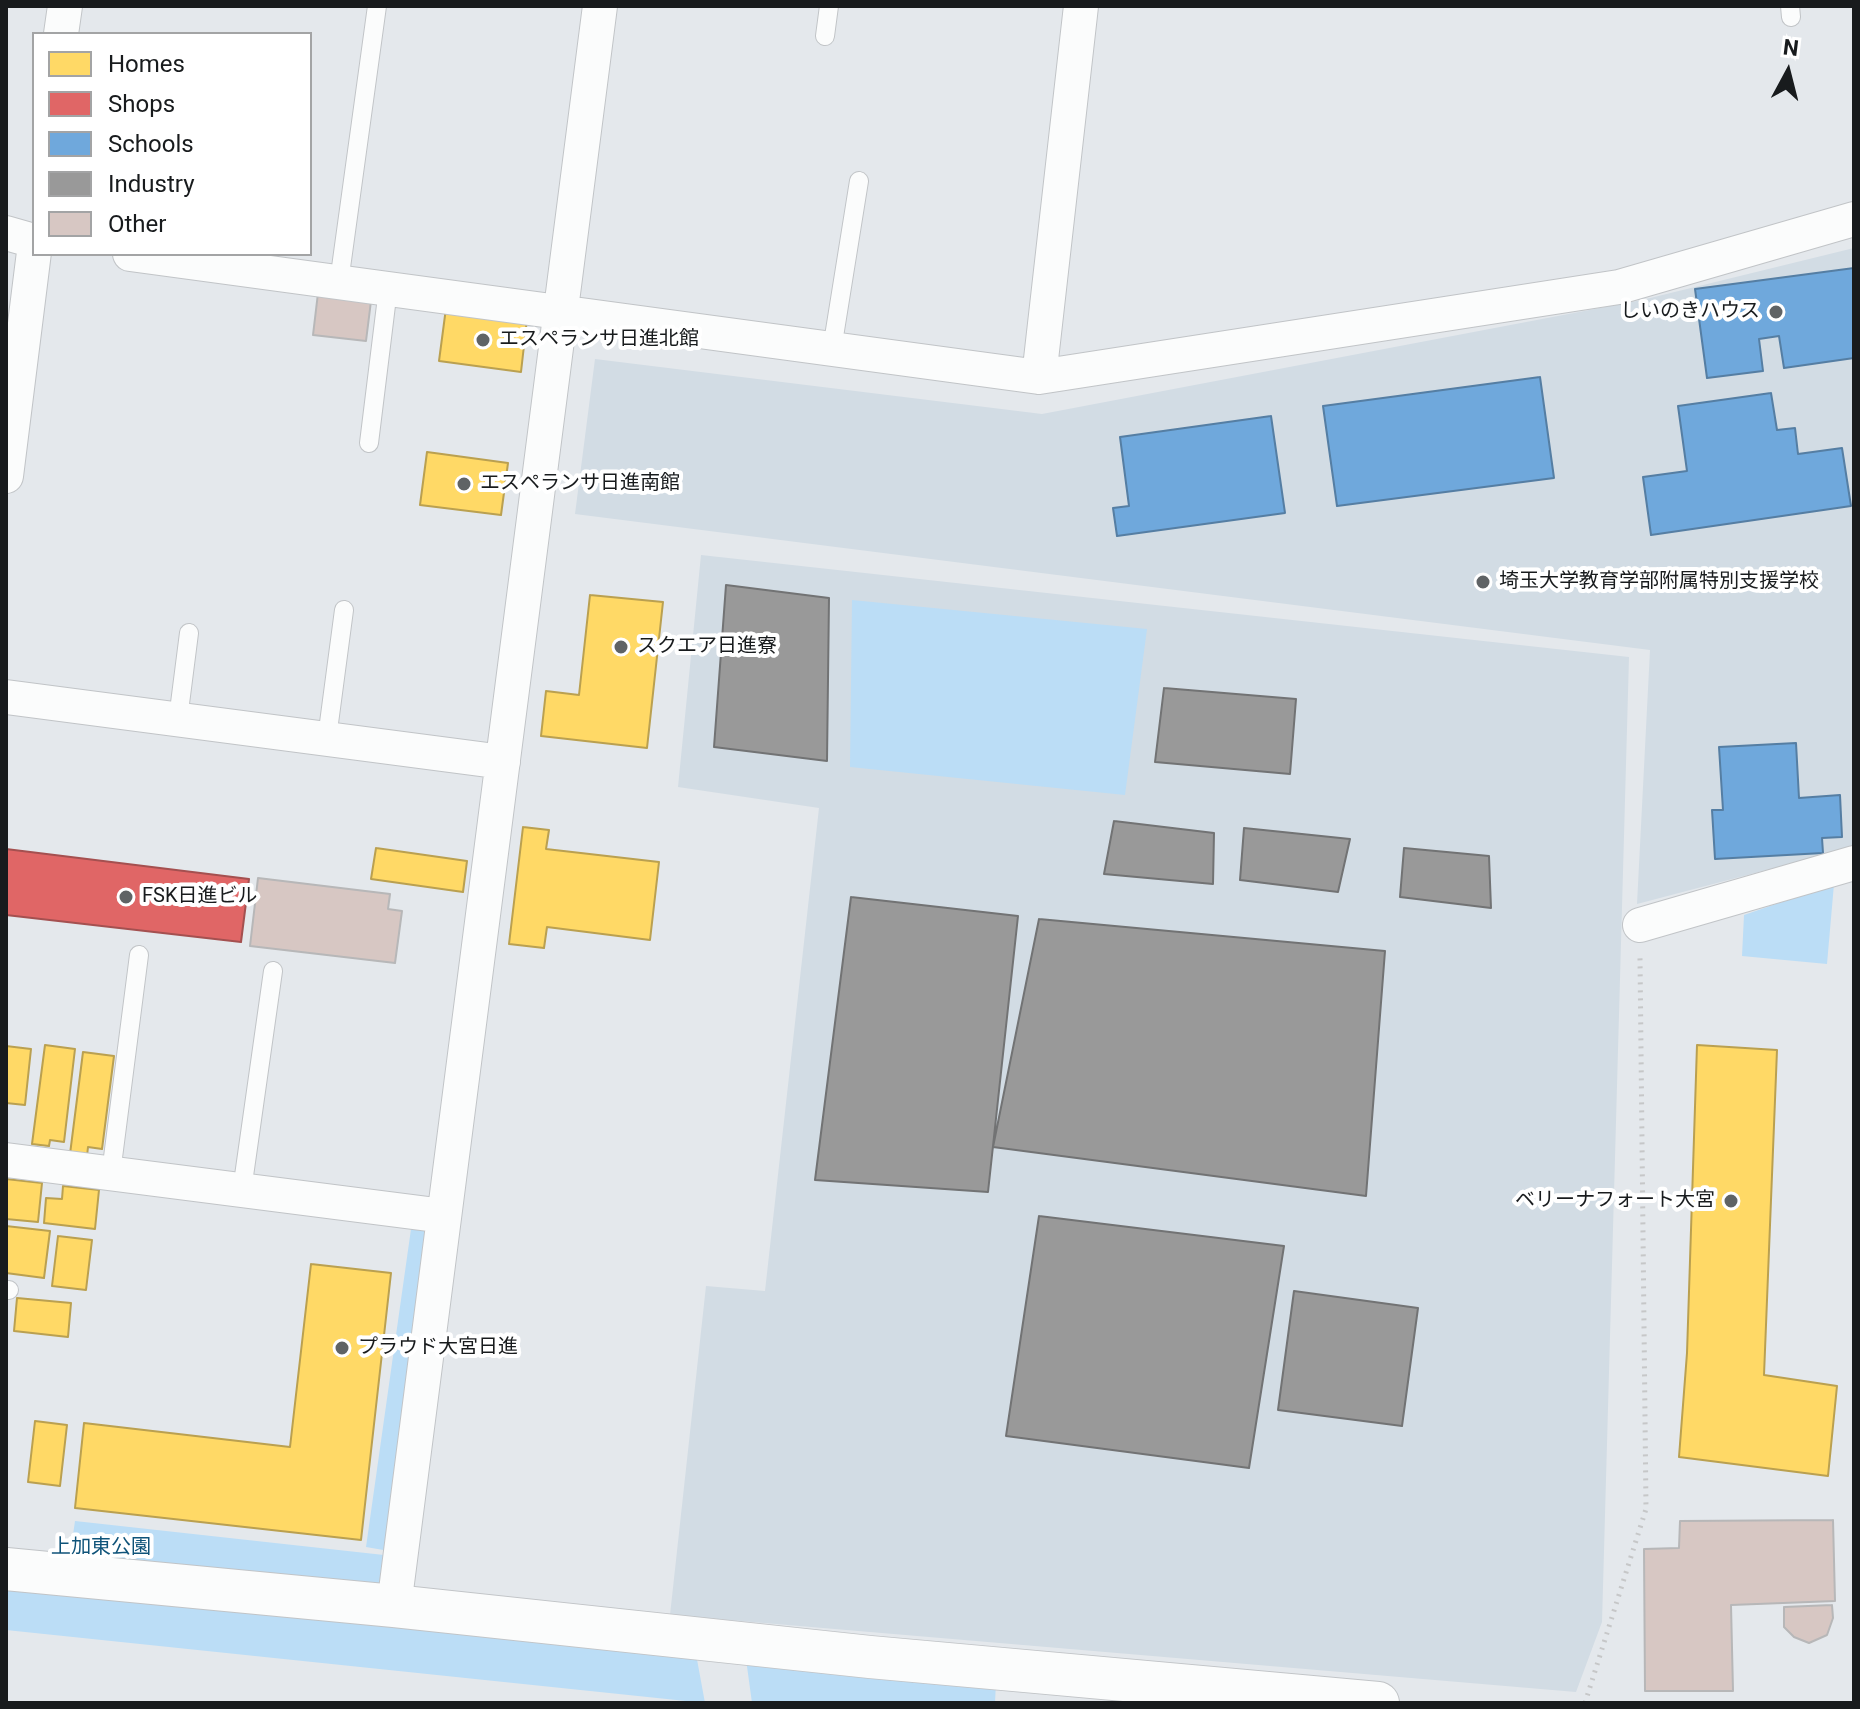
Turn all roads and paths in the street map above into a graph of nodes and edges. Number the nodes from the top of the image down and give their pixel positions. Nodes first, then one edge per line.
1 (65, 6) edge
2 (377, 6) edge
3 (600, 6) edge
4 (829, 6) edge
5 (1081, 6) edge
6 (61, 32) edge
7 (825, 36) dead end
8 (859, 181) dead end
9 (1854, 219) edge
10 (6, 233) edge
11 (32, 240) edge
12 (34, 256) edge
13 (145, 256) edge
14 (339, 282) junction
15 (388, 289) junction
16 (561, 312) junction
17 (832, 349) junction
18 (1039, 377) junction
19 (369, 443) dead end
20 (6, 476) edge
21 (344, 610) dead end
22 (189, 633) dead end
23 (6, 697) edge
24 (178, 719) junction
25 (327, 738) junction
26 (503, 762) junction
27 (1854, 863) edge
28 (1640, 925) joint
29 (139, 955) dead end
30 (273, 971) dead end
31 (6, 1160) edge
32 (111, 1173) junction
33 (242, 1190) junction
34 (444, 1216) junction
35 (6, 1569) edge
36 (394, 1606) junction
37 (1378, 1703) edge
38 (1585, 1703) edge

1 - 6 street
2 - 14 lane
3 - 16 street
4 - 7 lane
5 - 18 street
8 - 17 lane
9 - 18 street
10 - 11 street
12 - 20 street
13 - 14 street
14 - 15 street
15 - 16 street
15 - 19 lane
16 - 17 street
16 - 26 street
17 - 18 street
21 - 25 lane
22 - 24 lane
23 - 24 street
24 - 25 street
25 - 26 street
26 - 34 street
27 - 28 street
28 - 38 path
29 - 32 lane
30 - 33 lane
31 - 32 street
32 - 33 street
33 - 34 street
34 - 36 street
35 - 36 street
36 - 37 street

